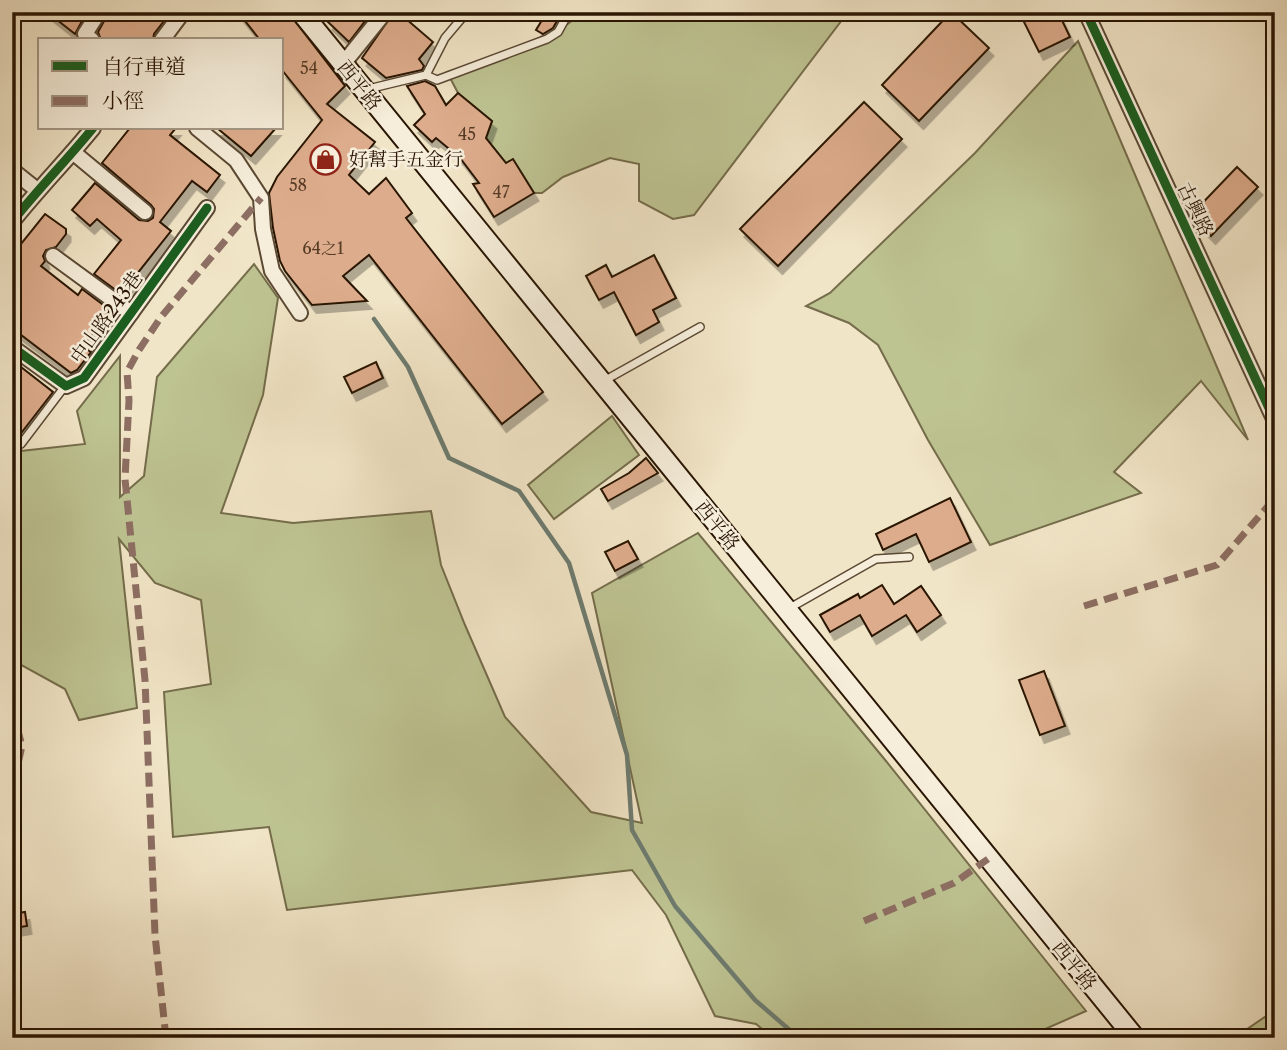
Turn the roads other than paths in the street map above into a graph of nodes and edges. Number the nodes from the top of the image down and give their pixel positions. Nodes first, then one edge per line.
1 (99, 12) edge
2 (183, 12) edge
3 (385, 12) edge
4 (467, 12) edge
5 (569, 12) edge
6 (1086, 12) edge
7 (309, 16) edge
8 (90, 38) edge
9 (164, 38) edge
10 (344, 64) junction
11 (426, 75) junction
12 (364, 90) junction
13 (91, 130) edge
14 (199, 130) edge
15 (74, 153) junction
16 (12, 170) edge
17 (37, 190) junction
18 (207, 208) dead end
19 (145, 212) dead end
20 (12, 222) edge
21 (53, 256) dead end
22 (131, 313) junction
23 (300, 313) dead end
24 (699, 327) dead end
25 (12, 347) edge
26 (602, 383) junction
27 (66, 386) junction
28 (1275, 421) edge
29 (21, 444) dead end
30 (909, 557) dead end
31 (787, 609) junction
32 (1135, 1038) edge

1 - 8 street
2 - 9 street
3 - 10 street
4 - 11 lane
5 - 11 lane
6 - 28 street, 古興路
7 - 10 main road, 西平路
10 - 12 main road, 西平路
11 - 12 lane
12 - 26 main road, 西平路
13 - 15 street
14 - 23 street
15 - 17 street
15 - 19 street
16 - 17 street
17 - 20 street
18 - 22 street, 中山路243巷
21 - 22 street
22 - 27 street, 中山路243巷
24 - 26 lane
25 - 27 street, 中山路243巷
26 - 31 main road, 西平路
27 - 29 lane
30 - 31 lane
31 - 32 main road, 西平路

